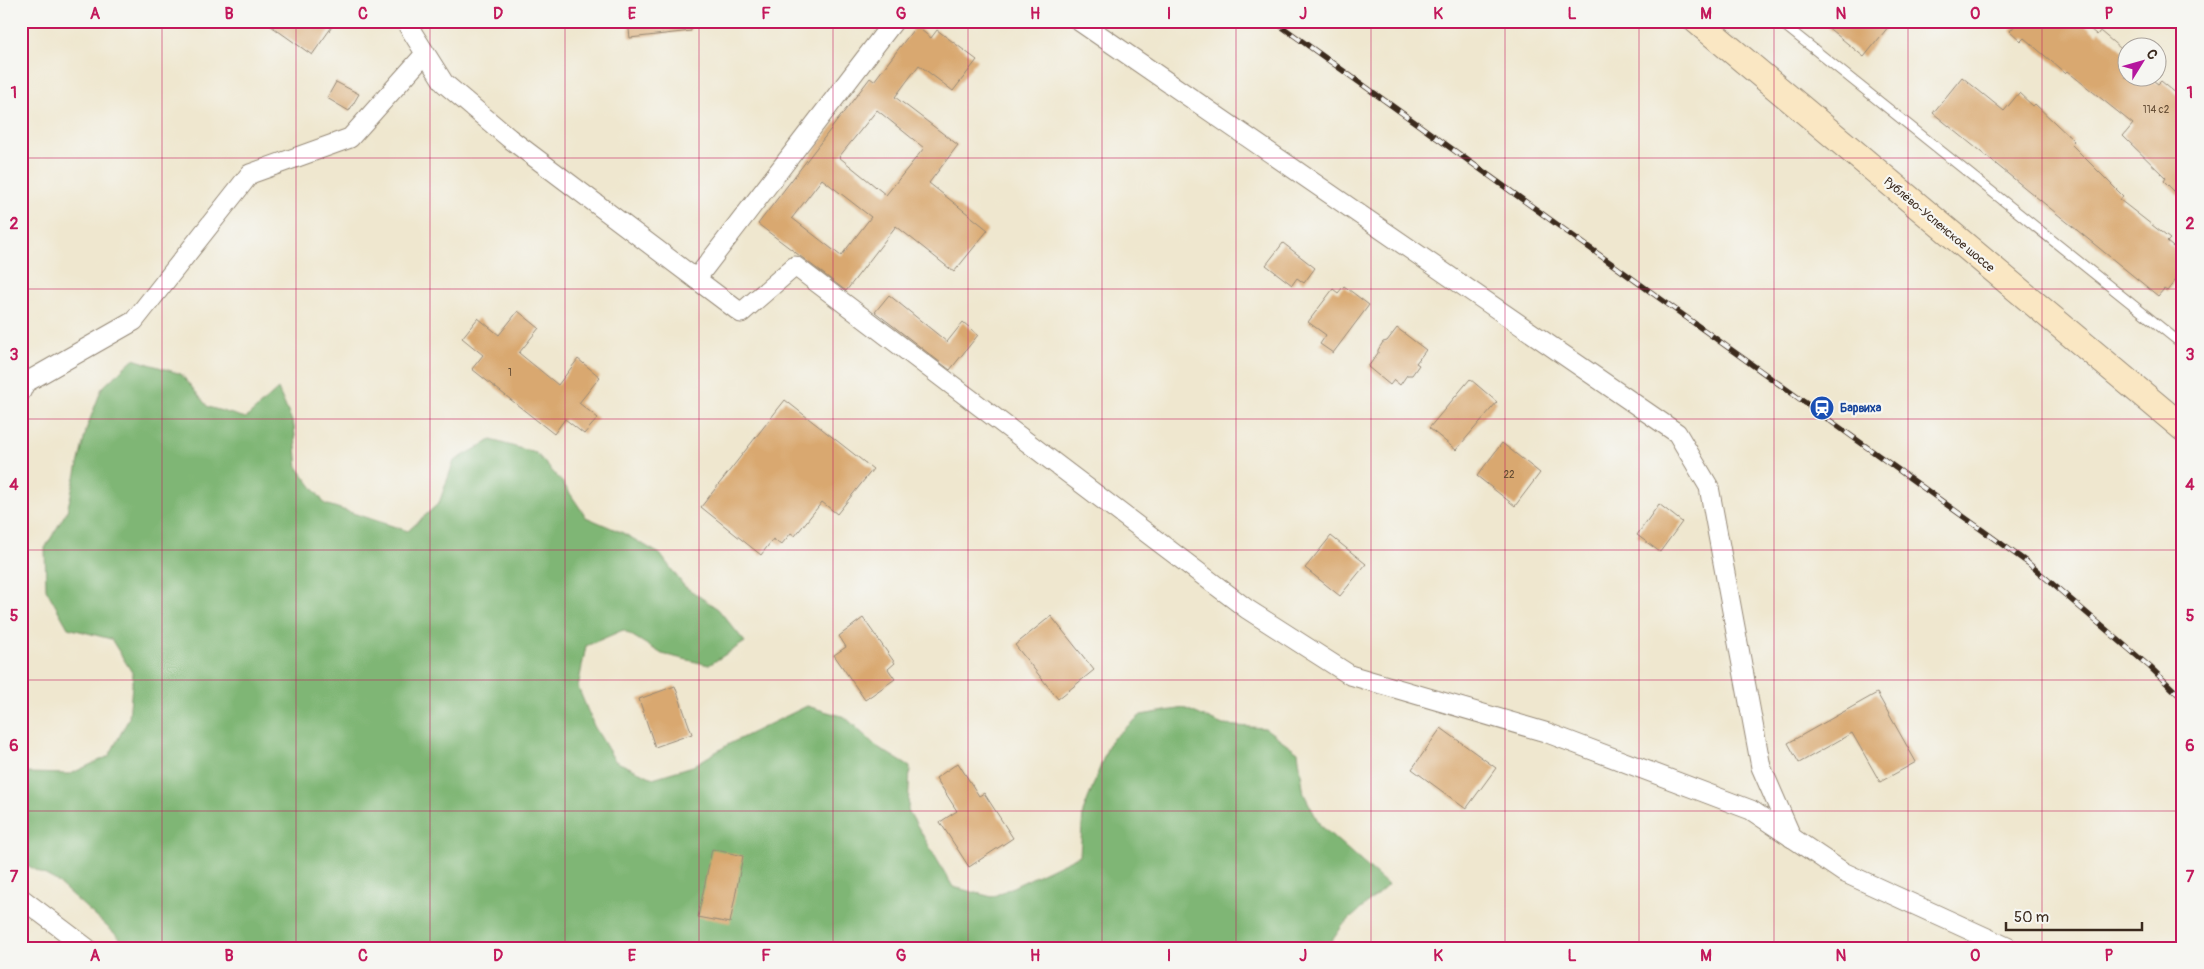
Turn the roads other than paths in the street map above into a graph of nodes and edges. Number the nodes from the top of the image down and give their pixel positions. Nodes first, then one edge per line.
1 (405, 21) edge
2 (894, 21) edge
3 (1079, 21) edge
4 (1697, 21) edge
5 (1779, 21) edge
6 (425, 54) junction
7 (696, 279) junction
8 (2183, 345) edge
9 (22, 386) edge
10 (2183, 428) edge
11 (1792, 838) junction
12 (21, 898) edge
13 (87, 948) edge
14 (2009, 948) edge

1 - 6 street
2 - 7 street
3 - 11 street
4 - 10 main road, Рублёво-Успенское шоссе
5 - 8 lane
6 - 7 street
6 - 9 street
7 - 11 street
11 - 14 street
12 - 13 street

